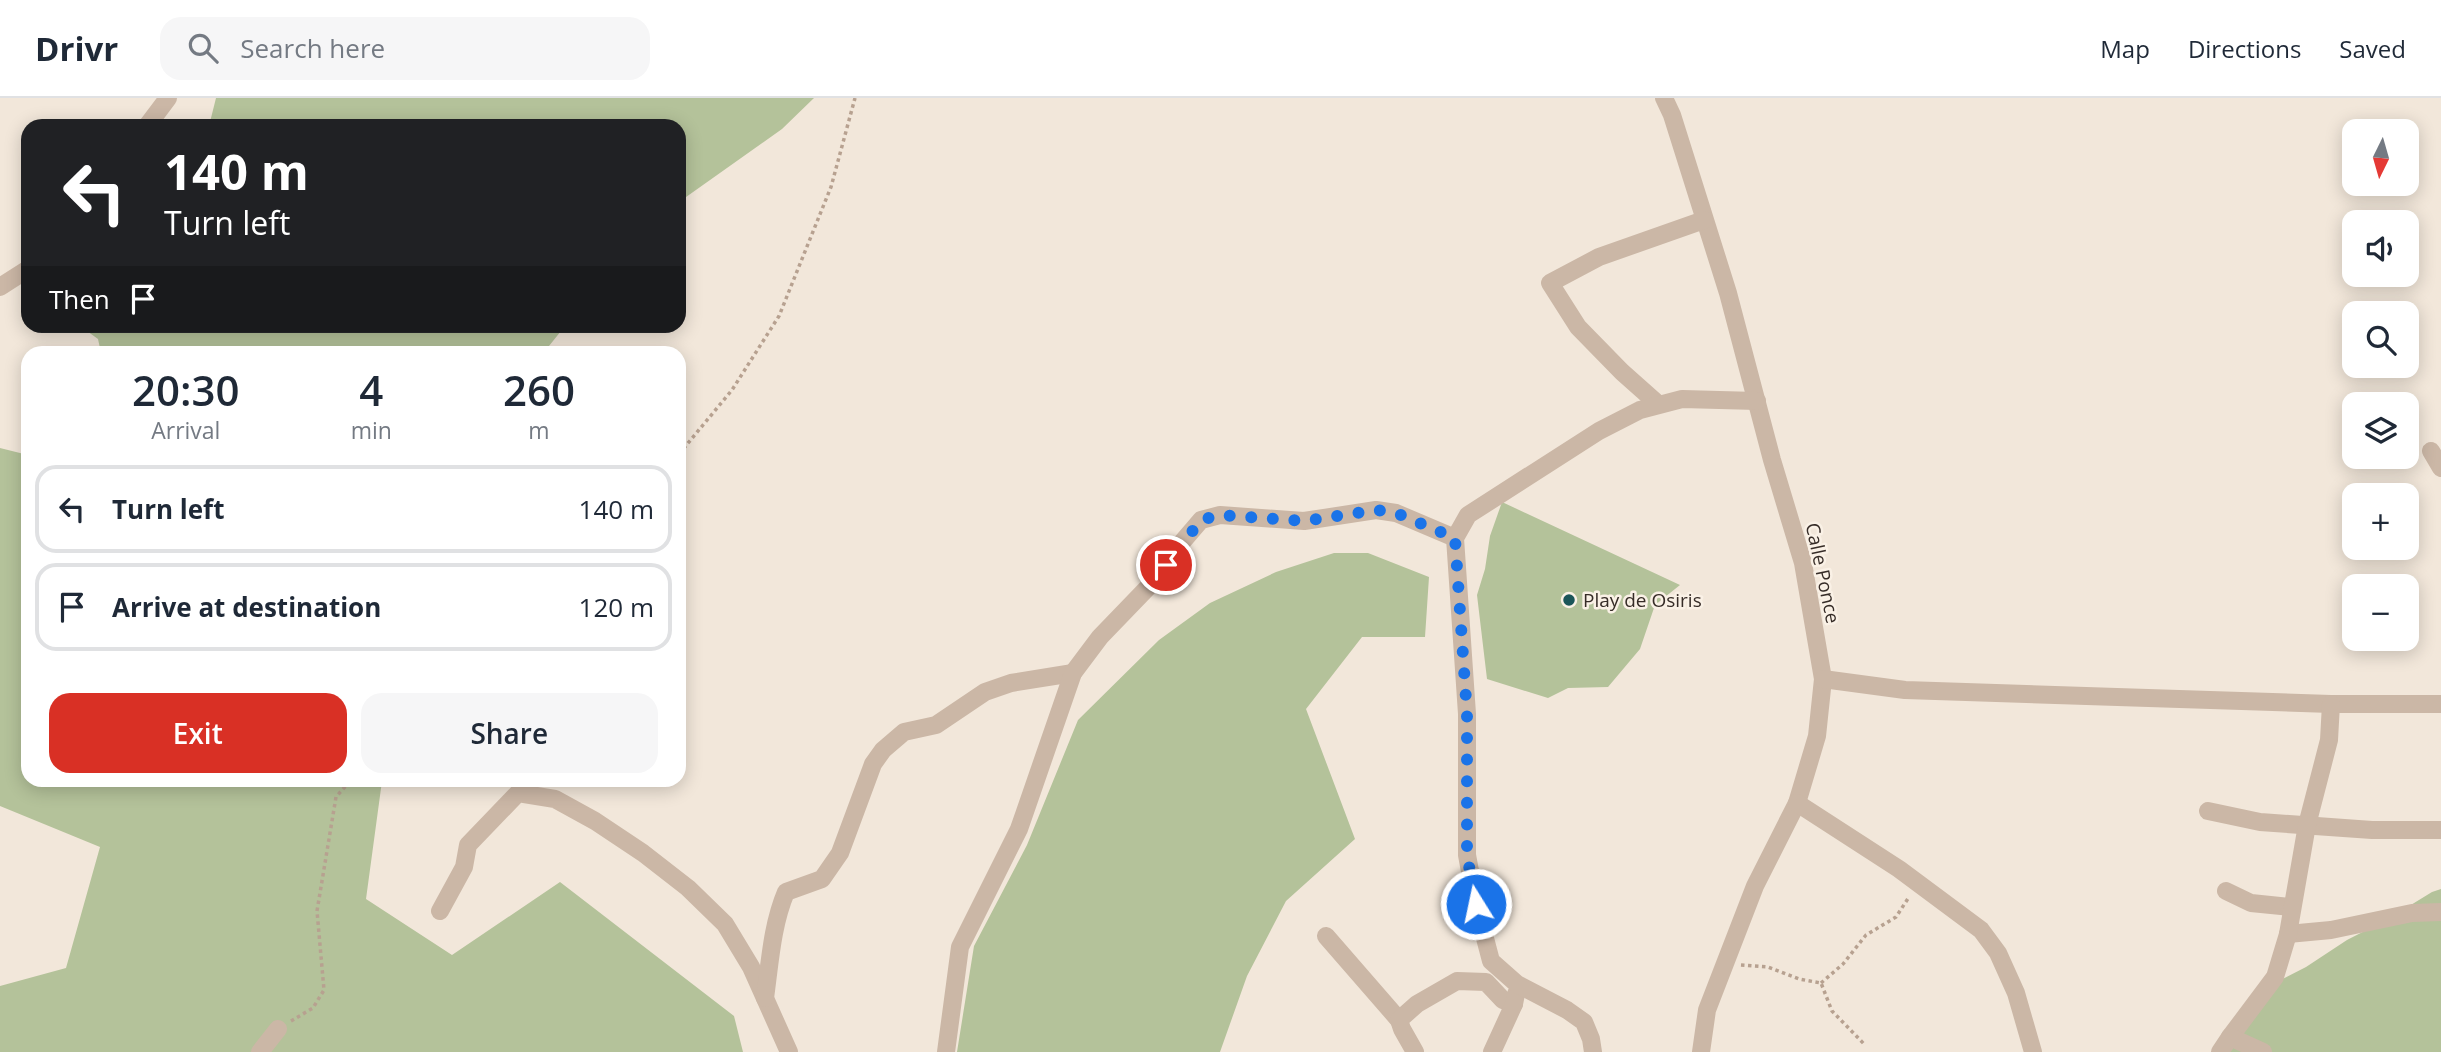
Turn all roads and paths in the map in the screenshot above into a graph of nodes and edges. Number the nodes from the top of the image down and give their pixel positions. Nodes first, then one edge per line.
1 (167, 98) edge
2 (855, 98) edge
3 (1664, 98) edge
4 (151, 119) edge
5 (1704, 220) junction
6 (21, 274) edge
7 (0, 287) edge
8 (1756, 401) junction
9 (1658, 404) junction
10 (686, 446) edge
11 (2431, 451) dead end
12 (2441, 468) edge
13 (1455, 538) junction
14 (1073, 673) junction
15 (1823, 680) junction
16 (2331, 704) junction
17 (2441, 704) edge
18 (345, 787) edge
19 (1797, 803) junction
20 (2208, 811) dead end
21 (2307, 825) junction
22 (2441, 830) edge
23 (1918, 883) junction
24 (2226, 891) dead end
25 (2291, 907) junction
26 (440, 911) dead end
27 (2441, 912) edge
28 (2288, 934) junction
29 (1326, 936) dead end
30 (1725, 964) junction
31 (1821, 983) junction
32 (1517, 984) junction
33 (765, 998) junction
34 (1514, 1004) junction
35 (1399, 1020) junction
36 (278, 1029) joint
37 (2225, 1044) edge
38 (1865, 1045) dead end
39 (260, 1052) edge
40 (789, 1052) edge
41 (946, 1052) edge
42 (1415, 1052) edge
43 (1493, 1052) edge
44 (1593, 1052) edge
45 (1700, 1052) edge
46 (2034, 1052) edge
47 (2263, 1052) edge

1 - 4 street
2 - 10 path
3 - 5 street, Calle Ponce
5 - 8 street, Calle Ponce
5 - 9 street
6 - 7 street
8 - 9 street
8 - 15 street, Calle Ponce
9 - 13 street
11 - 12 street
13 - 14 street
13 - 32 street
14 - 33 street
14 - 41 street
15 - 16 street
15 - 19 street, Calle Ponce
16 - 17 street
16 - 21 street
18 - 36 path
19 - 23 street
19 - 30 street, Calle Ponce
20 - 21 street
21 - 22 street
21 - 25 street
23 - 31 path
23 - 46 street
24 - 25 street
25 - 28 street
26 - 33 street
27 - 28 street
28 - 37 street
29 - 35 street
30 - 31 path
30 - 45 street, Calle Ponce
31 - 38 path
32 - 34 street
32 - 44 street
33 - 40 street
34 - 35 street
34 - 43 street
35 - 42 street
36 - 39 street
37 - 47 street

